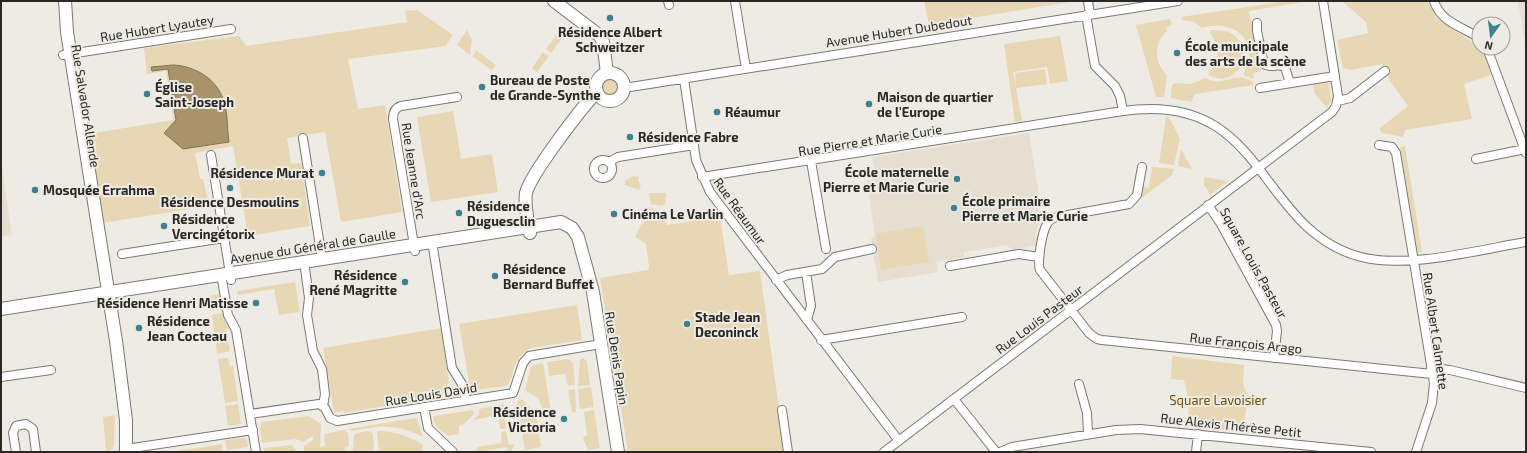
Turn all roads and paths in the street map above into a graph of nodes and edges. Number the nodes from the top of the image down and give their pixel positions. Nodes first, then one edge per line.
1 (57, 1) edge
2 (65, 1) edge
3 (554, 1) edge
4 (735, 1) edge
5 (1088, 1) edge
6 (1178, 1) edge
7 (1323, 1) edge
8 (1434, 1) edge
9 (1088, 15) junction
10 (1257, 23) dead end
11 (231, 29) dead end
12 (1471, 34) edge
13 (67, 55) junction
14 (1490, 56) edge
15 (746, 69) junction
16 (1385, 71) dead end
17 (607, 73) junction
18 (1335, 76) junction
19 (684, 80) junction
20 (1290, 83) junction
21 (624, 88) junction
22 (1260, 88) dead end
23 (596, 94) junction
24 (457, 98) dead end
25 (1338, 101) junction
26 (1123, 111) junction
27 (302, 138) dead end
28 (694, 145) junction
29 (1379, 145) dead end
30 (1525, 151) edge
31 (211, 155) dead end
32 (1476, 159) dead end
33 (811, 161) junction
34 (609, 162) dead end
35 (1142, 167) dead end
36 (1259, 167) junction
37 (702, 177) junction
38 (1208, 205) junction
39 (529, 230) junction
40 (224, 238) junction
41 (1526, 242) edge
42 (433, 245) junction
43 (414, 248) junction
44 (826, 249) dead end
45 (872, 249) dead end
46 (122, 254) dead end
47 (1039, 258) junction
48 (322, 259) junction
49 (1414, 259) junction
50 (304, 265) junction
51 (950, 266) dead end
52 (806, 272) junction
53 (226, 277) junction
54 (776, 280) junction
55 (105, 296) junction
56 (1, 309) edge
57 (1070, 310) junction
58 (1, 316) edge
59 (962, 317) dead end
60 (807, 320) junction
61 (821, 340) junction
62 (598, 344) junction
63 (1274, 358) junction
64 (51, 370) dead end
65 (1432, 371) junction
66 (1, 377) edge
67 (1079, 384) dead end
68 (1526, 388) edge
69 (954, 399) junction
70 (466, 400) junction
71 (323, 406) junction
72 (424, 407) junction
73 (782, 410) dead end
74 (250, 414) junction
75 (252, 430) junction
76 (1088, 434) junction
77 (1198, 434) junction
78 (899, 441) junction
79 (126, 450) edge
80 (16, 452) edge
81 (36, 452) edge
82 (256, 452) edge
83 (453, 452) edge
84 (611, 452) edge
85 (618, 452) edge
86 (788, 452) edge
87 (884, 452) edge
88 (996, 452) edge
89 (1000, 452) edge
90 (1196, 452) edge
91 (1371, 452) edge
92 (1416, 452) edge

1 - 13 street, Rue Salvador Allende
2 - 13 street, Rue Salvador Allende
3 - 17 street
4 - 15 street
5 - 9 street
6 - 9 street, Avenue Hubert Dubedout
7 - 18 street
8 - 12 street
9 - 15 street, Avenue Hubert Dubedout
9 - 26 street
10 - 20 street
11 - 13 street, Rue Hubert Lyautey
13 - 55 street, Rue Salvador Allende
14 - 30 street
15 - 19 street, Avenue Hubert Dubedout
16 - 25 street
17 - 21 street
17 - 23 street
18 - 20 street
18 - 25 street
19 - 21 street, Avenue Hubert Dubedout
19 - 28 street, Rue Réaumur
20 - 22 street
21 - 23 street
23 - 39 street
24 - 43 street, Rue Jeanne d'Arc
25 - 36 street, Rue Louis Pasteur
26 - 33 street, Rue Pierre et Marie Curie
26 - 36 street, Rue Pierre et Marie Curie
27 - 48 street
28 - 34 street
28 - 37 street, Rue Réaumur
29 - 49 street, Rue Albert Calmette
30 - 32 street
31 - 40 street
33 - 37 street, Rue Pierre et Marie Curie
33 - 44 street
35 - 47 street
36 - 38 street, Rue Louis Pasteur
36 - 49 street, Rue Pierre et Marie Curie
37 - 54 street, Rue Réaumur
38 - 57 street, Rue Louis Pasteur
38 - 63 street, Square Louis Pasteur
39 - 42 street, Avenue du Général de Gaulle
39 - 62 street, Rue Denis Papin
40 - 46 street
40 - 53 street
41 - 49 street, Rue Pierre et Marie Curie
42 - 43 street, Avenue du Général de Gaulle
42 - 70 street
43 - 48 street, Avenue du Général de Gaulle
43 - 50 street, Avenue du Général de Gaulle
45 - 52 street
47 - 51 street
47 - 57 street, Rue François Arago
48 - 50 street, Avenue du Général de Gaulle
49 - 65 street, Rue Albert Calmette
50 - 53 street, Avenue du Général de Gaulle
50 - 71 street
52 - 54 street
52 - 60 street
53 - 55 street, Avenue du Général de Gaulle
53 - 74 street
54 - 60 street, Rue Réaumur
55 - 56 street
55 - 58 street
55 - 79 street, Rue Salvador Allende
57 - 63 street, Rue François Arago
57 - 69 street, Rue Louis Pasteur
59 - 61 street
60 - 61 street, Rue Réaumur
61 - 78 street, Rue Réaumur
62 - 70 street, Rue Louis David
62 - 84 street, Rue Denis Papin
62 - 85 street, Rue Denis Papin
63 - 65 street, Rue François Arago
64 - 66 street
65 - 68 street, Rue François Arago
65 - 92 street, Rue Albert Calmette
67 - 76 street
69 - 78 street, Rue Louis Pasteur
69 - 88 street
70 - 72 street, Rue Louis David
71 - 72 street, Rue Louis David
71 - 74 street
72 - 83 street
73 - 86 street
74 - 75 street
75 - 79 street
75 - 82 street
76 - 77 street, Rue Alexis Thérèse Petit
76 - 89 street, Rue Alexis Thérèse Petit
77 - 90 street
77 - 91 street, Rue Alexis Thérèse Petit
78 - 87 street, Rue Louis Pasteur
80 - 81 street

